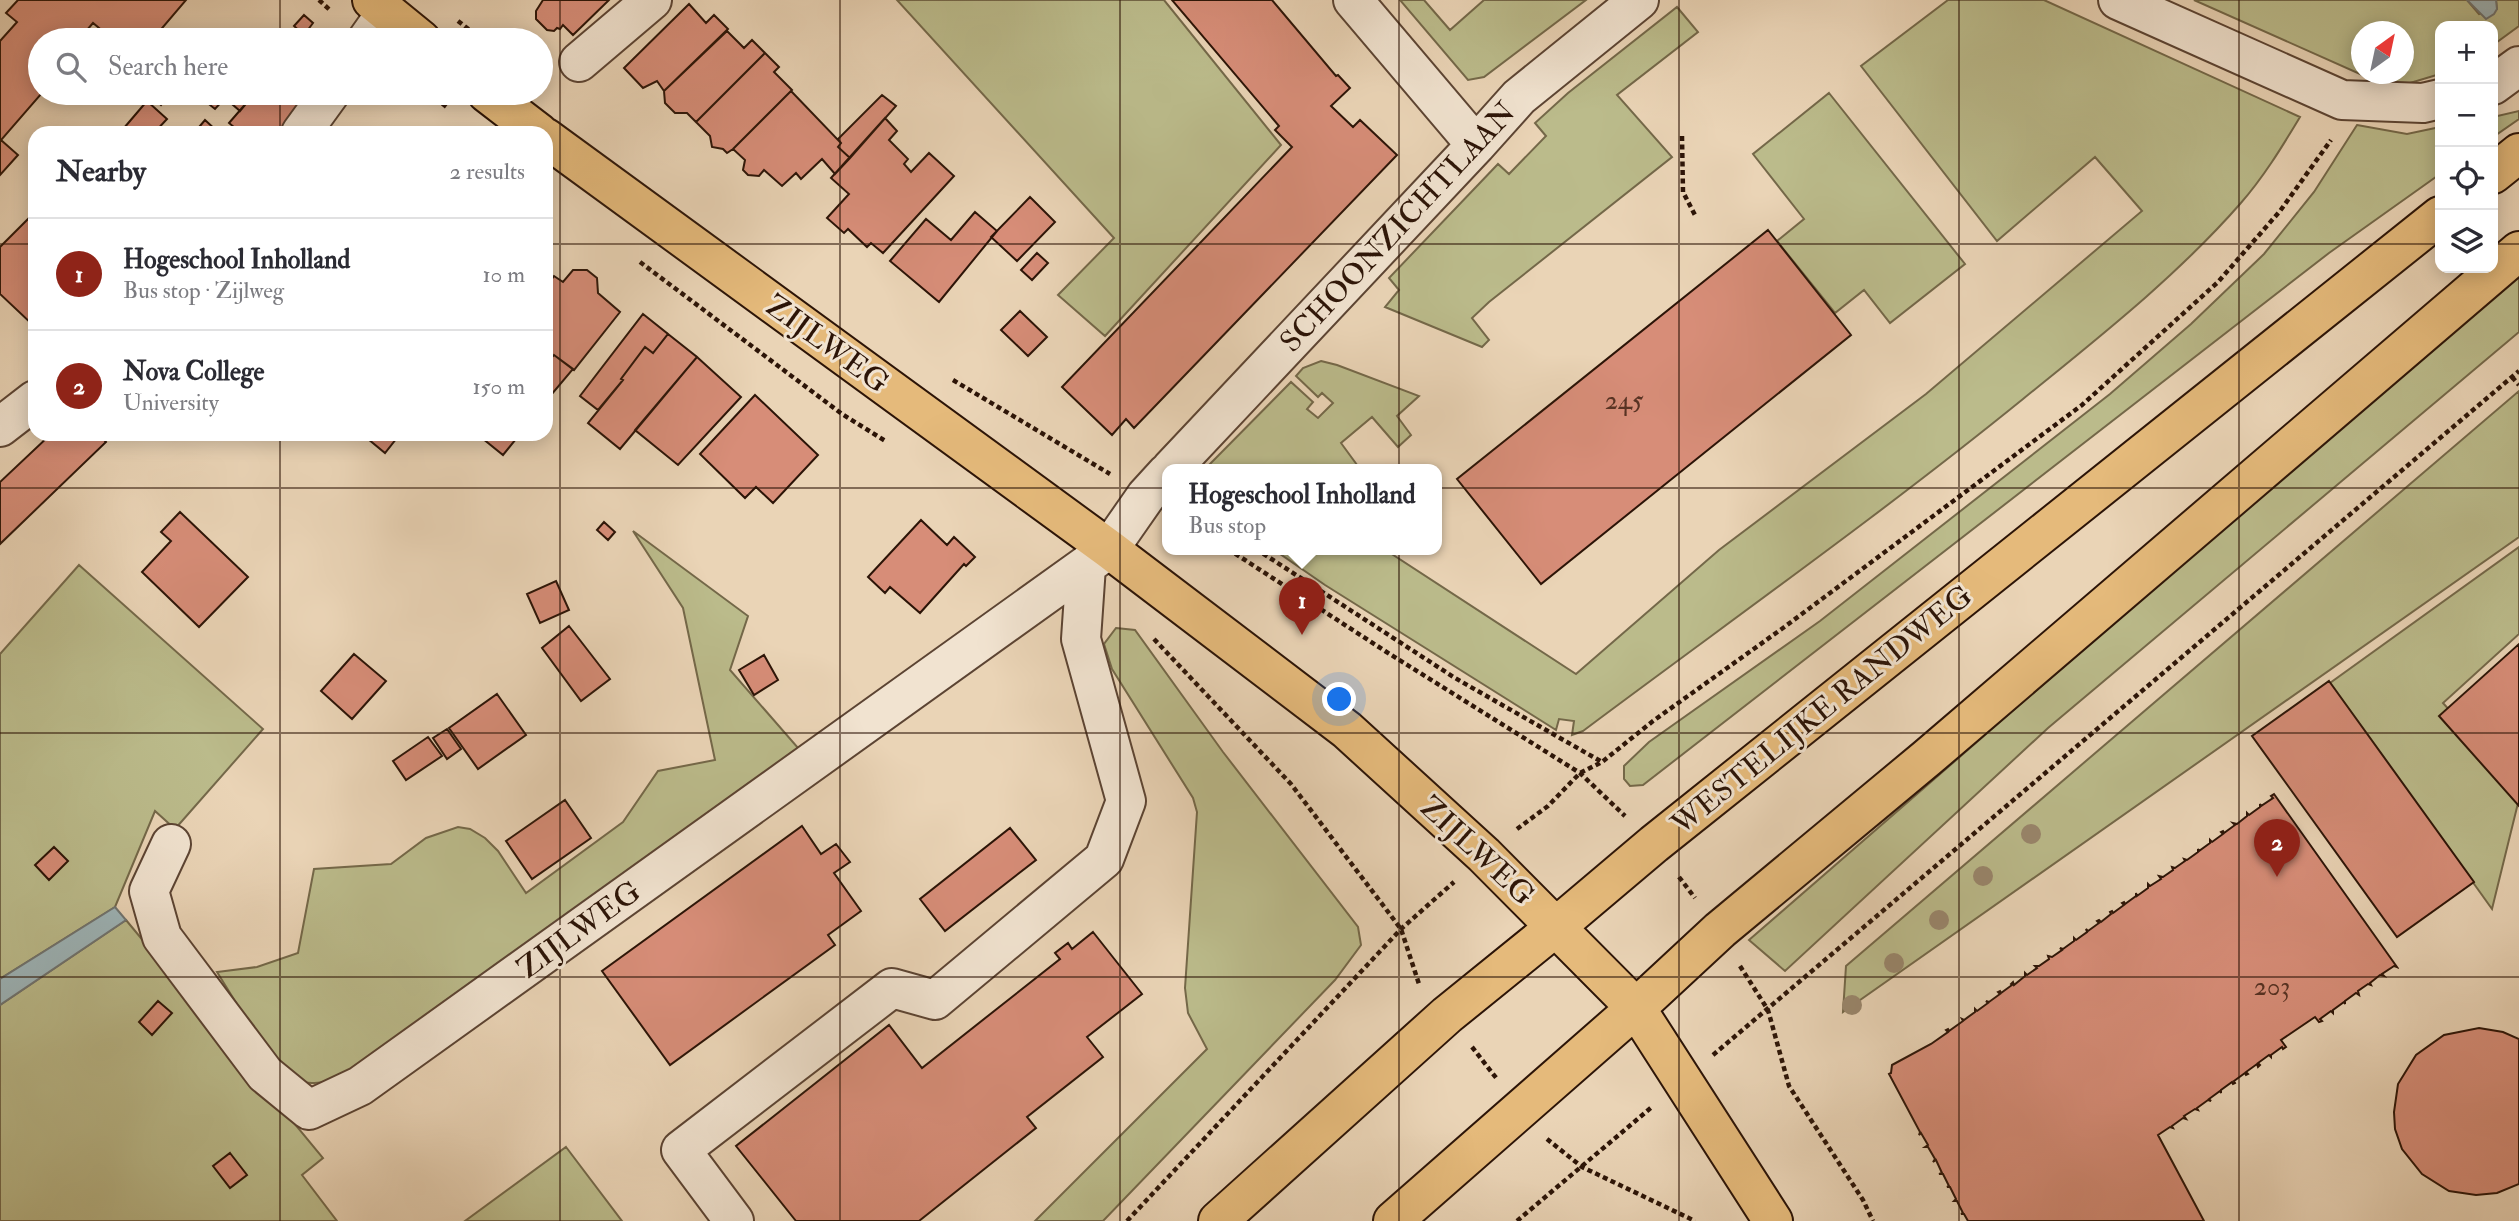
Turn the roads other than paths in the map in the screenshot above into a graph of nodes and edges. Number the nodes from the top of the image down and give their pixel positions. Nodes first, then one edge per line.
1 (652, 0) edge
2 (1353, 0) edge
3 (1639, 0) edge
4 (2118, 0) edge
5 (375, 18) edge
6 (396, 28) edge
7 (579, 62) dead end
8 (2519, 66) edge
9 (2494, 84) edge
10 (2435, 100) edge
11 (321, 105) edge
12 (503, 105) edge
13 (305, 126) edge
14 (530, 126) edge
15 (553, 143) edge
16 (1476, 145) junction
17 (2519, 153) edge
18 (2498, 170) edge
19 (2435, 220) edge
20 (2519, 251) edge
21 (28, 405) edge
22 (0, 427) edge
23 (1176, 464) edge
24 (1162, 479) edge
25 (1098, 557) junction
26 (171, 844) dead end
27 (1557, 926) junction
28 (1636, 1008) junction
29 (734, 1221) edge
30 (1218, 1221) edge
31 (1393, 1221) edge
32 (1773, 1221) edge

1 - 7 street
2 - 16 street
3 - 16 street, SCHOONZICHTLAAN
4 - 10 street
5 - 6 main road
8 - 9 street
11 - 13 street
12 - 14 main road
15 - 25 main road, ZIJLWEG
16 - 23 street, SCHOONZICHTLAAN
17 - 18 main road
19 - 27 main road, WESTELIJKE RANDWEG
20 - 28 main road
21 - 22 street
24 - 25 street, SCHOONZICHTLAAN
25 - 26 street, ZIJLWEG
25 - 27 main road, ZIJLWEG
25 - 29 street
27 - 28 main road, ZIJLWEG
27 - 30 main road, WESTELIJKE RANDWEG
28 - 31 main road
28 - 32 main road, ZIJLWEG

